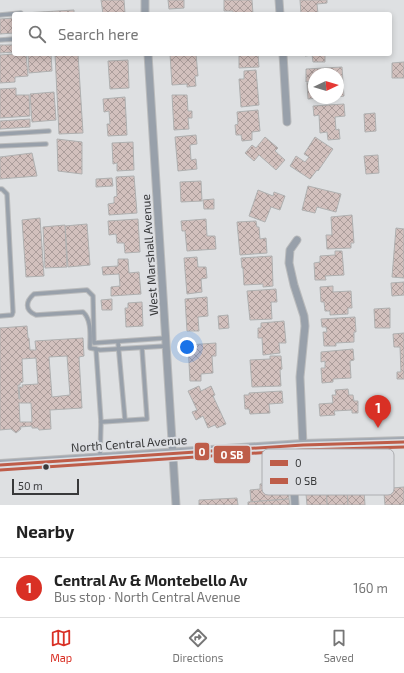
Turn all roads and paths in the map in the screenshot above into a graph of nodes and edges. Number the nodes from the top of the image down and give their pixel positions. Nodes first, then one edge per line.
1 (145, 0) edge
2 (279, 0) edge
3 (146, 12) edge
4 (280, 12) edge
5 (12, 14) edge
6 (0, 15) edge
7 (12, 39) edge
8 (0, 40) edge
9 (148, 56) edge
10 (283, 56) edge
11 (287, 122) dead end
12 (49, 131) dead end
13 (0, 134) edge
14 (46, 144) dead end
15 (0, 146) edge
16 (0, 189) edge
17 (297, 240) dead end
18 (0, 316) edge
19 (166, 338) junction
20 (118, 342) junction
21 (166, 346) junction
22 (142, 348) junction
23 (96, 349) junction
24 (119, 349) junction
25 (125, 420) junction
26 (101, 422) junction
27 (404, 442) edge
28 (303, 445) junction
29 (174, 454) junction
30 (100, 458) junction
31 (0, 465) edge
32 (294, 495) edge
33 (176, 505) edge
34 (295, 505) edge

1 - 3 street
2 - 4 street
5 - 6 lane
7 - 8 lane
9 - 19 street, West Marshall Avenue
10 - 11 street
12 - 13 lane
14 - 15 lane
16 - 18 lane
17 - 28 street
19 - 20 lane
19 - 21 street, West Marshall Avenue
20 - 23 lane
20 - 24 lane
21 - 22 lane
21 - 29 street, West Marshall Avenue
22 - 24 lane
22 - 25 lane
23 - 24 lane
23 - 26 lane
24 - 25 lane
25 - 26 lane
26 - 30 lane
27 - 28 main road, North Central Avenue
28 - 29 main road, North Central Avenue
29 - 30 main road, North Central Avenue
29 - 33 street, West Marshall Avenue
30 - 31 main road, North Central Avenue
32 - 34 street

